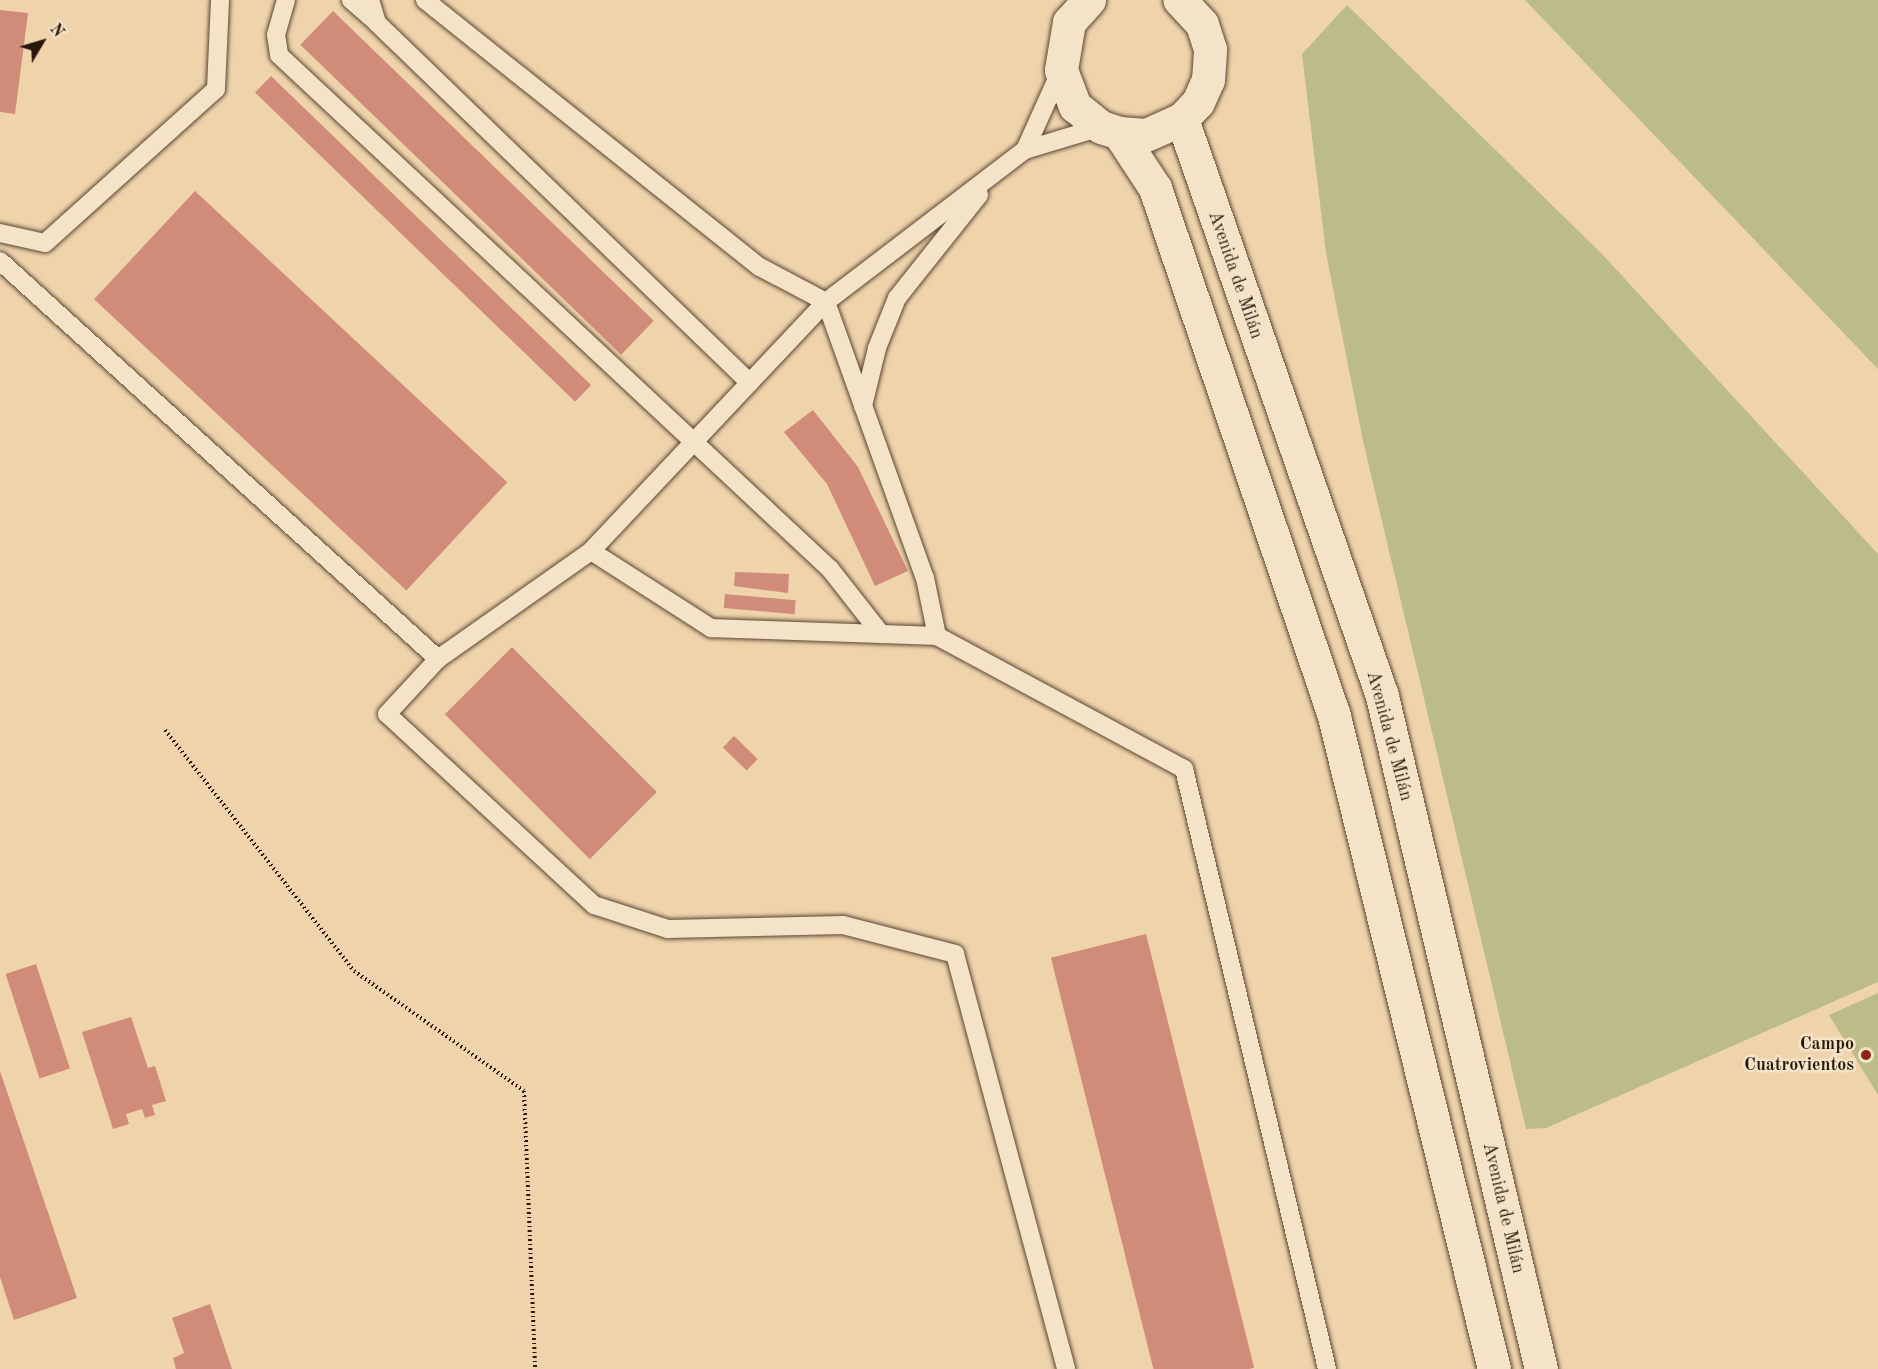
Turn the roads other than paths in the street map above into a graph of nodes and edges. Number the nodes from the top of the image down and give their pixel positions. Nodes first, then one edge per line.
1 (220, 0) edge
2 (286, 0) edge
3 (351, 0) edge
4 (370, 0) edge
5 (425, 0) edge
6 (1086, 1) edge
7 (1188, 3) edge
8 (376, 23) junction
9 (1061, 70) junction
10 (1182, 119) junction
11 (1110, 130) junction
12 (1026, 150) junction
13 (1006, 164) junction
14 (0, 233) edge
15 (0, 261) edge
16 (826, 302) junction
17 (750, 383) junction
18 (863, 406) junction
19 (696, 440) junction
20 (591, 551) junction
21 (881, 634) junction
22 (938, 636) junction
23 (438, 659) junction
24 (1066, 1369) edge
25 (1327, 1369) edge
26 (1494, 1369) edge
27 (1541, 1369) edge

1 - 14 lane
2 - 19 lane
3 - 8 lane
4 - 8 lane
5 - 16 lane
6 - 9 street
7 - 10 street
8 - 17 lane
9 - 11 street
9 - 12 lane
10 - 11 street
10 - 27 street, Avenida de Milán
11 - 12 lane
11 - 26 street
12 - 13 lane
13 - 16 lane
13 - 18 lane
15 - 23 lane
16 - 17 lane
16 - 18 lane
17 - 19 lane
18 - 22 lane
19 - 20 lane
19 - 21 lane
20 - 21 lane
20 - 23 lane
21 - 22 lane
22 - 25 lane
23 - 24 lane

